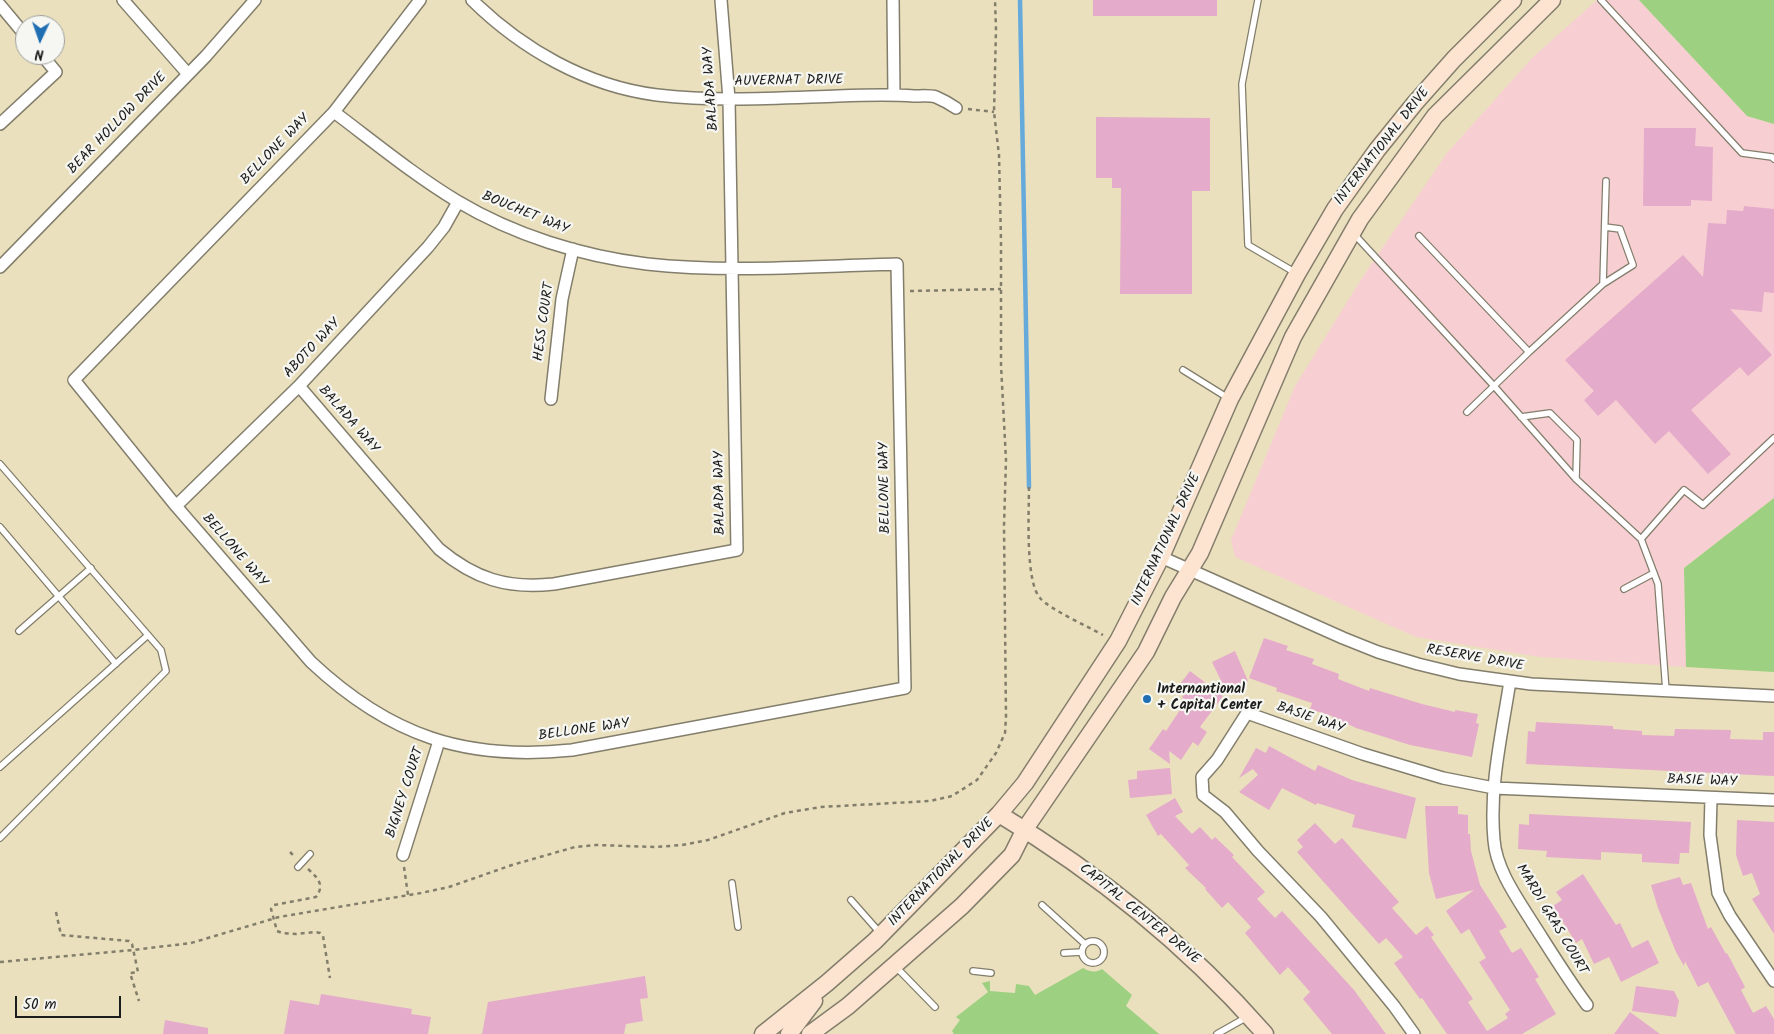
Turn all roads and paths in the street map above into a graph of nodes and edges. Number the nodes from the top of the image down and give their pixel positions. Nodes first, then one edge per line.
1 (123, 0) edge
2 (255, 0) edge
3 (420, 0) edge
4 (472, 0) edge
5 (721, 0) edge
6 (893, 0) edge
7 (995, 0) edge
8 (1258, 0) edge
9 (1512, 0) edge
10 (1552, 0) edge
11 (1601, 0) edge
12 (0, 5) edge
13 (15, 23) edge
14 (50, 65) edge
15 (188, 74) junction
16 (894, 95) junction
17 (729, 99) junction
18 (956, 108) joint
19 (334, 112) junction
20 (994, 112) junction
21 (0, 124) edge
22 (1774, 159) edge
23 (1606, 181) dead end
24 (458, 202) junction
25 (1605, 227) junction
26 (1353, 232) junction
27 (1419, 236) dead end
28 (573, 249) junction
29 (0, 267) edge
30 (732, 268) junction
31 (1297, 274) junction
32 (1603, 284) junction
33 (1001, 289) junction
34 (898, 292) junction
35 (1530, 352) junction
36 (1184, 370) dead end
37 (299, 386) junction
38 (1494, 386) junction
39 (551, 399) dead end
40 (1230, 399) junction
41 (1467, 412) dead end
42 (1521, 417) junction
43 (1774, 438) edge
44 (0, 464) edge
45 (1576, 479) junction
46 (1028, 487) dead end
47 (176, 506) junction
48 (0, 527) edge
49 (1641, 539) junction
50 (1161, 557) junction
51 (91, 568) junction
52 (1189, 570) junction
53 (1654, 573) junction
54 (1624, 589) dead end
55 (59, 596) junction
56 (19, 630) dead end
57 (148, 635) junction
58 (1103, 635) dead end
59 (116, 664) junction
60 (1510, 681) junction
61 (1666, 691) junction
62 (1774, 696) edge
63 (439, 741) junction
64 (0, 767) edge
65 (1494, 788) junction
66 (1711, 798) junction
67 (1774, 800) edge
68 (999, 814) junction
69 (1025, 829) junction
70 (0, 838) edge
71 (290, 852) dead end
72 (310, 854) dead end
73 (403, 855) joint
74 (299, 865) junction
75 (732, 882) dead end
76 (408, 895) junction
77 (851, 900) dead end
78 (1042, 905) dead end
79 (56, 912) dead end
80 (272, 920) junction
81 (738, 927) dead end
82 (882, 934) junction
83 (1085, 944) junction
84 (133, 950) junction
85 (1082, 952) junction
86 (1064, 954) dead end
87 (0, 962) edge
88 (894, 965) junction
89 (974, 971) dead end
90 (991, 973) dead end
91 (330, 978) dead end
92 (1774, 982) edge
93 (827, 983) junction
94 (139, 1001) dead end
95 (1587, 1005) dead end
96 (935, 1007) dead end
97 (1249, 1016) junction
98 (763, 1034) edge
99 (789, 1034) edge
100 (810, 1034) edge
101 (1218, 1034) edge
102 (1266, 1034) edge
103 (1414, 1034) edge

1 - 15 street
2 - 15 street, BEAR HOLLOW DRIVE
3 - 19 street, BELLONE WAY
4 - 17 street, AUVERNAT DRIVE
5 - 17 street, BALADA WAY
6 - 16 street
7 - 20 path
8 - 31 lane
9 - 31 main road, INTERNATIONAL DRIVE
10 - 26 main road, INTERNATIONAL DRIVE
11 - 22 lane
12 - 13 street
14 - 21 street
15 - 29 street, BEAR HOLLOW DRIVE
16 - 17 street, AUVERNAT DRIVE
16 - 18 street, AUVERNAT DRIVE
17 - 30 street, BALADA WAY
18 - 20 path
19 - 24 street, BOUCHET WAY
19 - 47 street, BELLONE WAY
20 - 33 path
23 - 25 lane
24 - 28 street, BOUCHET WAY
24 - 37 street, ABOTO WAY
25 - 32 lane
25 - 32 lane
26 - 38 lane
26 - 52 main road, INTERNATIONAL DRIVE
27 - 35 lane
28 - 30 street, BOUCHET WAY
28 - 39 street, HESS COURT
30 - 34 street, BELLONE WAY
30 - 37 street, BALADA WAY
31 - 40 main road, INTERNATIONAL DRIVE
32 - 35 lane
33 - 34 path
33 - 76 path
34 - 63 street, BELLONE WAY
35 - 38 lane
36 - 40 lane
37 - 47 street, ABOTO WAY
38 - 41 lane
38 - 42 lane
40 - 50 main road, INTERNATIONAL DRIVE
42 - 45 lane
42 - 45 lane
43 - 49 lane
44 - 51 lane
45 - 49 lane
46 - 58 path
47 - 63 street, BELLONE WAY
48 - 55 lane
49 - 53 lane
50 - 52 street, RESERVE DRIVE
50 - 68 main road, INTERNATIONAL DRIVE
51 - 55 lane
51 - 57 lane
52 - 60 street, RESERVE DRIVE
52 - 69 main road, INTERNATIONAL DRIVE
53 - 54 lane
53 - 61 lane
55 - 56 lane
55 - 59 lane
57 - 59 lane
57 - 70 lane
59 - 64 lane
60 - 61 street, RESERVE DRIVE
60 - 65 street, MARDI GRAS COURT
61 - 62 street, RESERVE DRIVE
63 - 73 street, BIGNEY COURT
65 - 66 street, BASIE WAY
65 - 95 street, MARDI GRAS COURT
65 - 103 street, BASIE WAY
66 - 67 street, BASIE WAY
66 - 92 street
68 - 69 main road, CAPITAL CENTER DRIVE
68 - 82 main road, INTERNATIONAL DRIVE
69 - 88 main road, INTERNATIONAL DRIVE
69 - 97 main road, CAPITAL CENTER DRIVE
71 - 74 path
72 - 74 lane
73 - 76 path
74 - 80 path
75 - 81 lane
76 - 80 path
77 - 82 lane
78 - 83 lane
79 - 84 path
80 - 84 path
80 - 91 path
82 - 93 main road, INTERNATIONAL DRIVE
83 - 85 lane
83 - 85 lane
84 - 87 path
84 - 94 path
85 - 86 lane
88 - 96 lane
88 - 100 main road, INTERNATIONAL DRIVE
89 - 90 lane
93 - 98 main road, INTERNATIONAL DRIVE
93 - 99 main road
97 - 101 lane
97 - 102 main road, CAPITAL CENTER DRIVE

